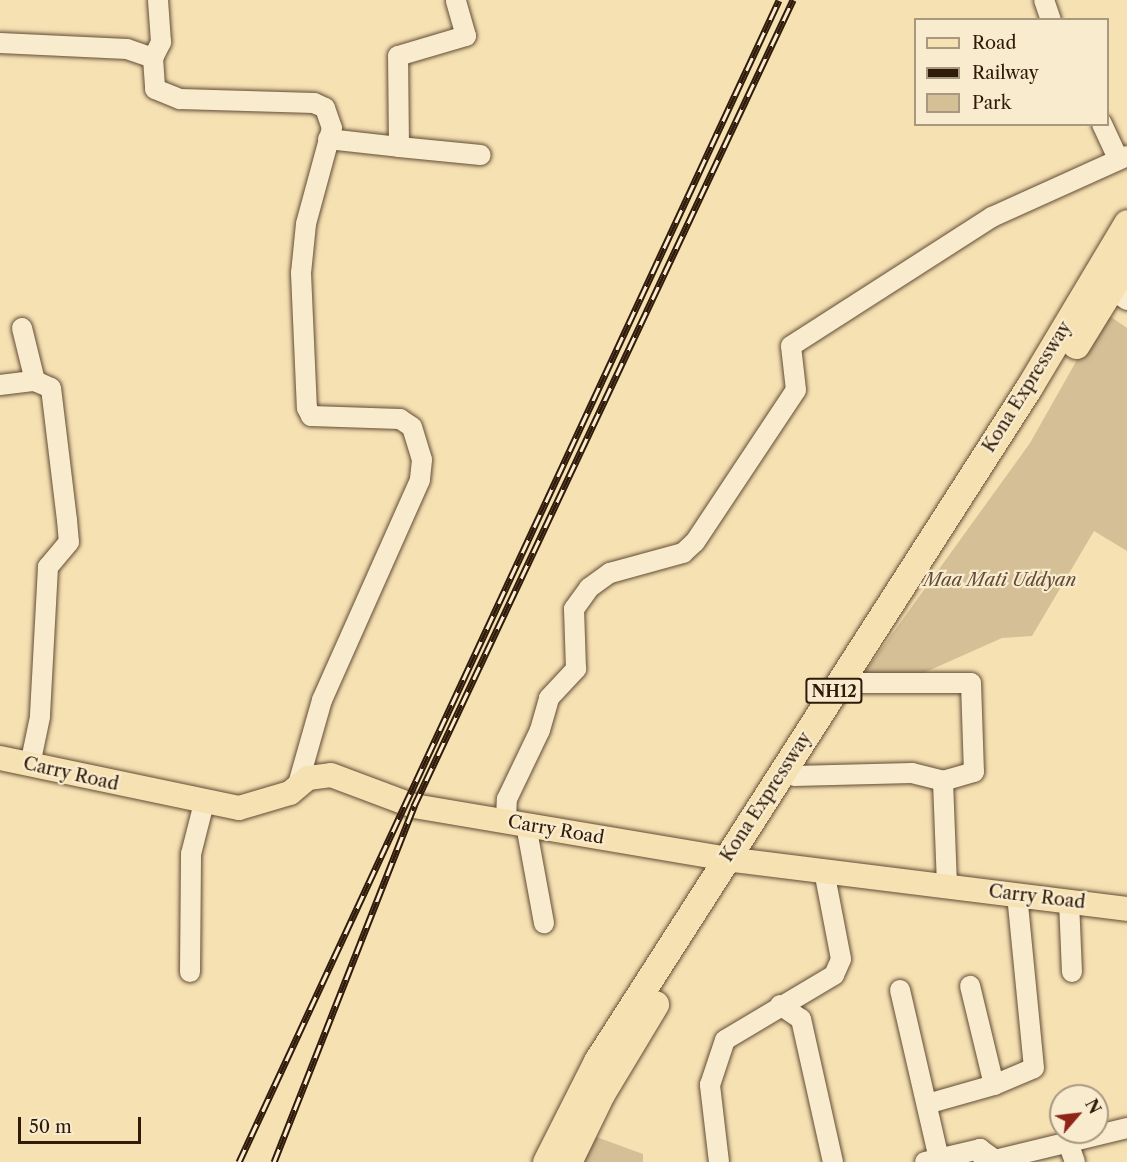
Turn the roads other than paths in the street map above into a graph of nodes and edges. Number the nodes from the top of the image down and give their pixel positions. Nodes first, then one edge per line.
1 (158, 0) edge
2 (456, 0) edge
3 (1044, 0) edge
4 (1050, 18) edge
5 (0, 43) edge
6 (153, 58) junction
7 (1103, 126) edge
8 (328, 139) junction
9 (399, 147) junction
10 (481, 155) dead end
11 (1123, 157) edge
12 (1127, 223) edge
13 (1127, 262) edge
14 (1119, 294) edge
15 (22, 328) dead end
16 (35, 381) junction
17 (0, 385) edge
18 (855, 683) junction
19 (0, 758) edge
20 (30, 765) junction
21 (795, 776) junction
22 (944, 781) junction
23 (297, 788) junction
24 (204, 803) junction
25 (516, 823) junction
26 (734, 860) junction
27 (824, 871) junction
28 (947, 886) junction
29 (1017, 895) junction
30 (1069, 901) junction
31 (1127, 909) edge
32 (544, 923) dead end
33 (190, 972) dead end
34 (1072, 972) dead end
35 (970, 987) dead end
36 (900, 990) dead end
37 (780, 1005) junction
38 (994, 1085) junction
39 (927, 1104) junction
40 (1127, 1128) edge
41 (1109, 1132) edge
42 (1053, 1144) edge
43 (1068, 1144) edge
44 (982, 1156) edge
45 (932, 1160) edge
46 (546, 1162) edge
47 (568, 1162) edge
48 (719, 1162) edge
49 (833, 1162) edge
50 (1074, 1162) edge

1 - 6 street
2 - 9 street
3 - 4 street
5 - 6 street
6 - 8 street
7 - 11 street
8 - 9 street
8 - 23 street
9 - 10 street
11 - 25 street
12 - 26 highway, Kona Expressway / NH12
13 - 14 highway, Kona Expressway / NH12
14 - 18 highway, Kona Expressway / NH12
15 - 16 street
16 - 17 street
16 - 20 street
18 - 21 highway, Kona Expressway / NH12
18 - 22 street
19 - 20 main road, Carry Road
20 - 24 main road, Carry Road
21 - 22 street
21 - 26 highway, Kona Expressway / NH12
22 - 28 street
23 - 24 main road, Carry Road
23 - 25 main road, Carry Road
24 - 33 street
25 - 26 main road, Carry Road
25 - 32 street
26 - 27 main road, Carry Road
26 - 46 highway, Kona Expressway / NH12
26 - 47 highway, Kona Expressway / NH12
27 - 28 main road, Carry Road
27 - 37 street
28 - 29 main road, Carry Road
29 - 30 main road, Carry Road
29 - 38 street
30 - 31 main road, Carry Road
30 - 34 street
35 - 38 street
36 - 39 street
37 - 48 street
37 - 49 street
38 - 39 street
39 - 45 street
40 - 41 street
42 - 44 street
43 - 50 street
44 - 45 street

